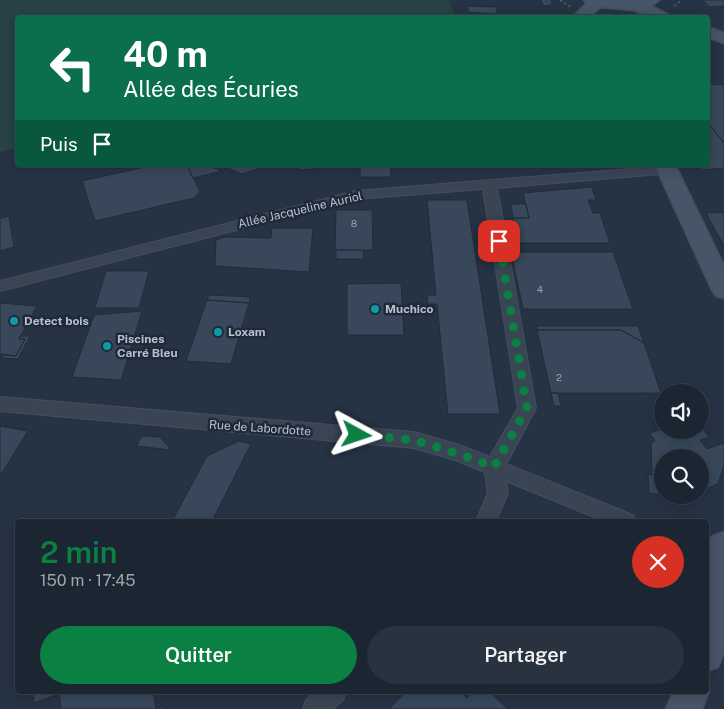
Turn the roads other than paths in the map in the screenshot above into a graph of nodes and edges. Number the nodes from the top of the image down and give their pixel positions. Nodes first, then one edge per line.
1 (652, 0) edge
2 (660, 0) edge
3 (594, 1) edge
4 (636, 6) junction
5 (682, 11) edge
6 (576, 13) edge
7 (660, 15) edge
8 (666, 167) edge
9 (489, 185) junction
10 (0, 286) edge
11 (724, 290) edge
12 (0, 404) edge
13 (494, 467) junction
14 (487, 519) edge
15 (621, 519) edge
16 (714, 559) edge
17 (723, 618) edge
18 (709, 648) edge
19 (331, 694) edge
20 (691, 694) edge
21 (315, 709) edge
22 (684, 709) edge

1 - 4 street
2 - 5 street
3 - 4 street
3 - 6 street
4 - 7 street
8 - 9 street, Allée Jacqueline Auriol
8 - 11 street
9 - 10 street, Allée Jacqueline Auriol
9 - 13 street
12 - 13 street, Rue de Labordotte
13 - 14 street
13 - 15 street, Rue de Labordotte
16 - 17 street
17 - 18 street
19 - 21 street
20 - 22 street

